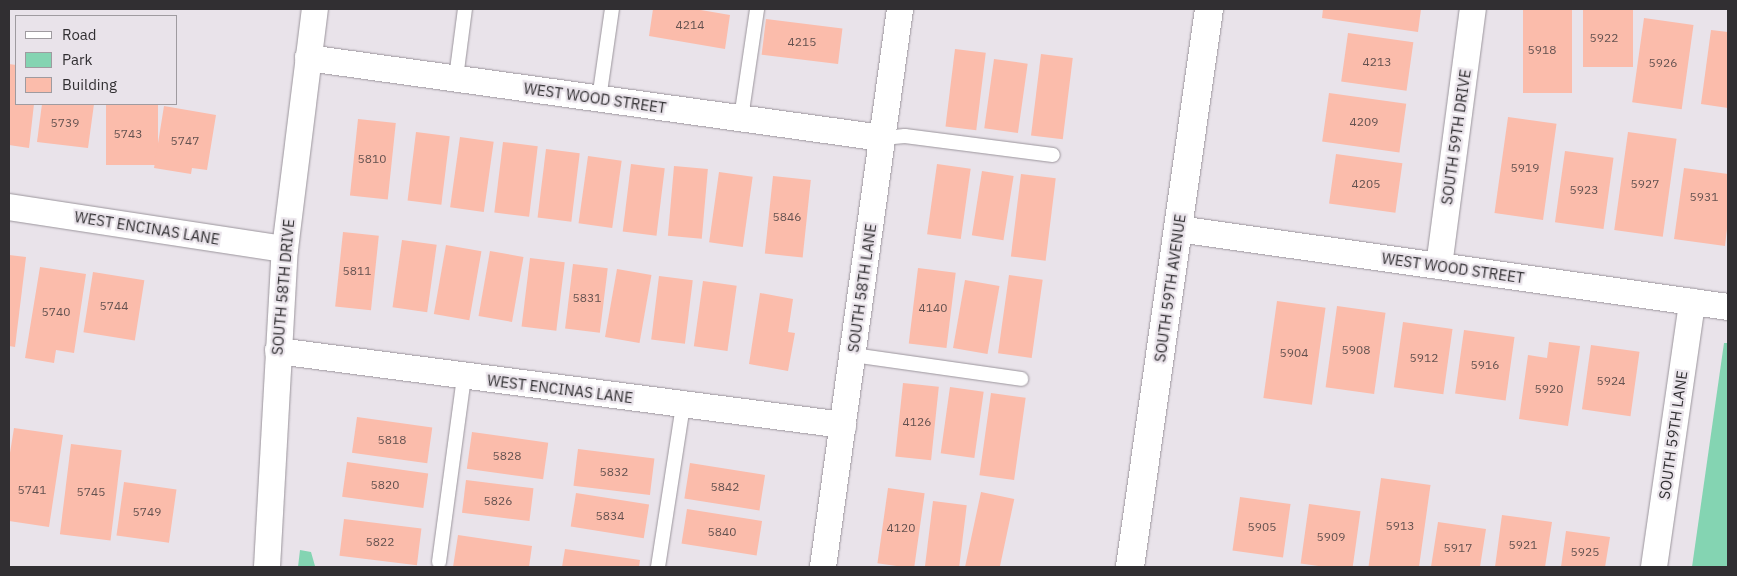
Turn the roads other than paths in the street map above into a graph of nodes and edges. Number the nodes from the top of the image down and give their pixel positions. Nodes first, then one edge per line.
1 (315, 9) edge
2 (465, 9) edge
3 (612, 9) edge
4 (757, 9) edge
5 (900, 9) edge
6 (1209, 9) edge
7 (1474, 9) edge
8 (308, 58) junction
9 (456, 78) junction
10 (599, 100) junction
11 (742, 118) junction
12 (882, 138) junction
13 (1053, 155) dead end
14 (9, 207) edge
15 (1178, 229) junction
16 (285, 250) junction
17 (1439, 266) junction
18 (1692, 302) junction
19 (1728, 308) edge
20 (278, 351) junction
21 (853, 355) junction
22 (464, 376) junction
23 (1021, 379) dead end
24 (683, 405) junction
25 (843, 425) junction
26 (439, 562) dead end
27 (267, 567) edge
28 (658, 567) edge
29 (823, 567) edge
30 (1130, 567) edge
31 (1654, 567) edge

1 - 8 street, SOUTH 58TH DRIVE
2 - 9 lane
3 - 10 lane
4 - 11 lane
5 - 12 street, SOUTH 58TH LANE
6 - 15 main road, SOUTH 59TH AVENUE
7 - 17 street, SOUTH 59TH DRIVE
8 - 9 street, WEST WOOD STREET
8 - 16 street, SOUTH 58TH DRIVE
9 - 10 street, WEST WOOD STREET
10 - 11 street, WEST WOOD STREET
11 - 12 street, WEST WOOD STREET
12 - 13 lane
12 - 21 street, SOUTH 58TH LANE
14 - 16 street, WEST ENCINAS LANE
15 - 17 street, WEST WOOD STREET
15 - 30 main road, SOUTH 59TH AVENUE
16 - 20 street, SOUTH 58TH DRIVE
17 - 18 street, WEST WOOD STREET
18 - 19 street, WEST WOOD STREET
18 - 31 street, SOUTH 59TH LANE
20 - 22 street, WEST ENCINAS LANE
20 - 27 street, SOUTH 58TH DRIVE
21 - 23 lane
21 - 25 street, SOUTH 58TH LANE
22 - 24 street, WEST ENCINAS LANE
22 - 26 lane
24 - 25 street, WEST ENCINAS LANE
24 - 28 lane
25 - 29 street, SOUTH 58TH LANE

